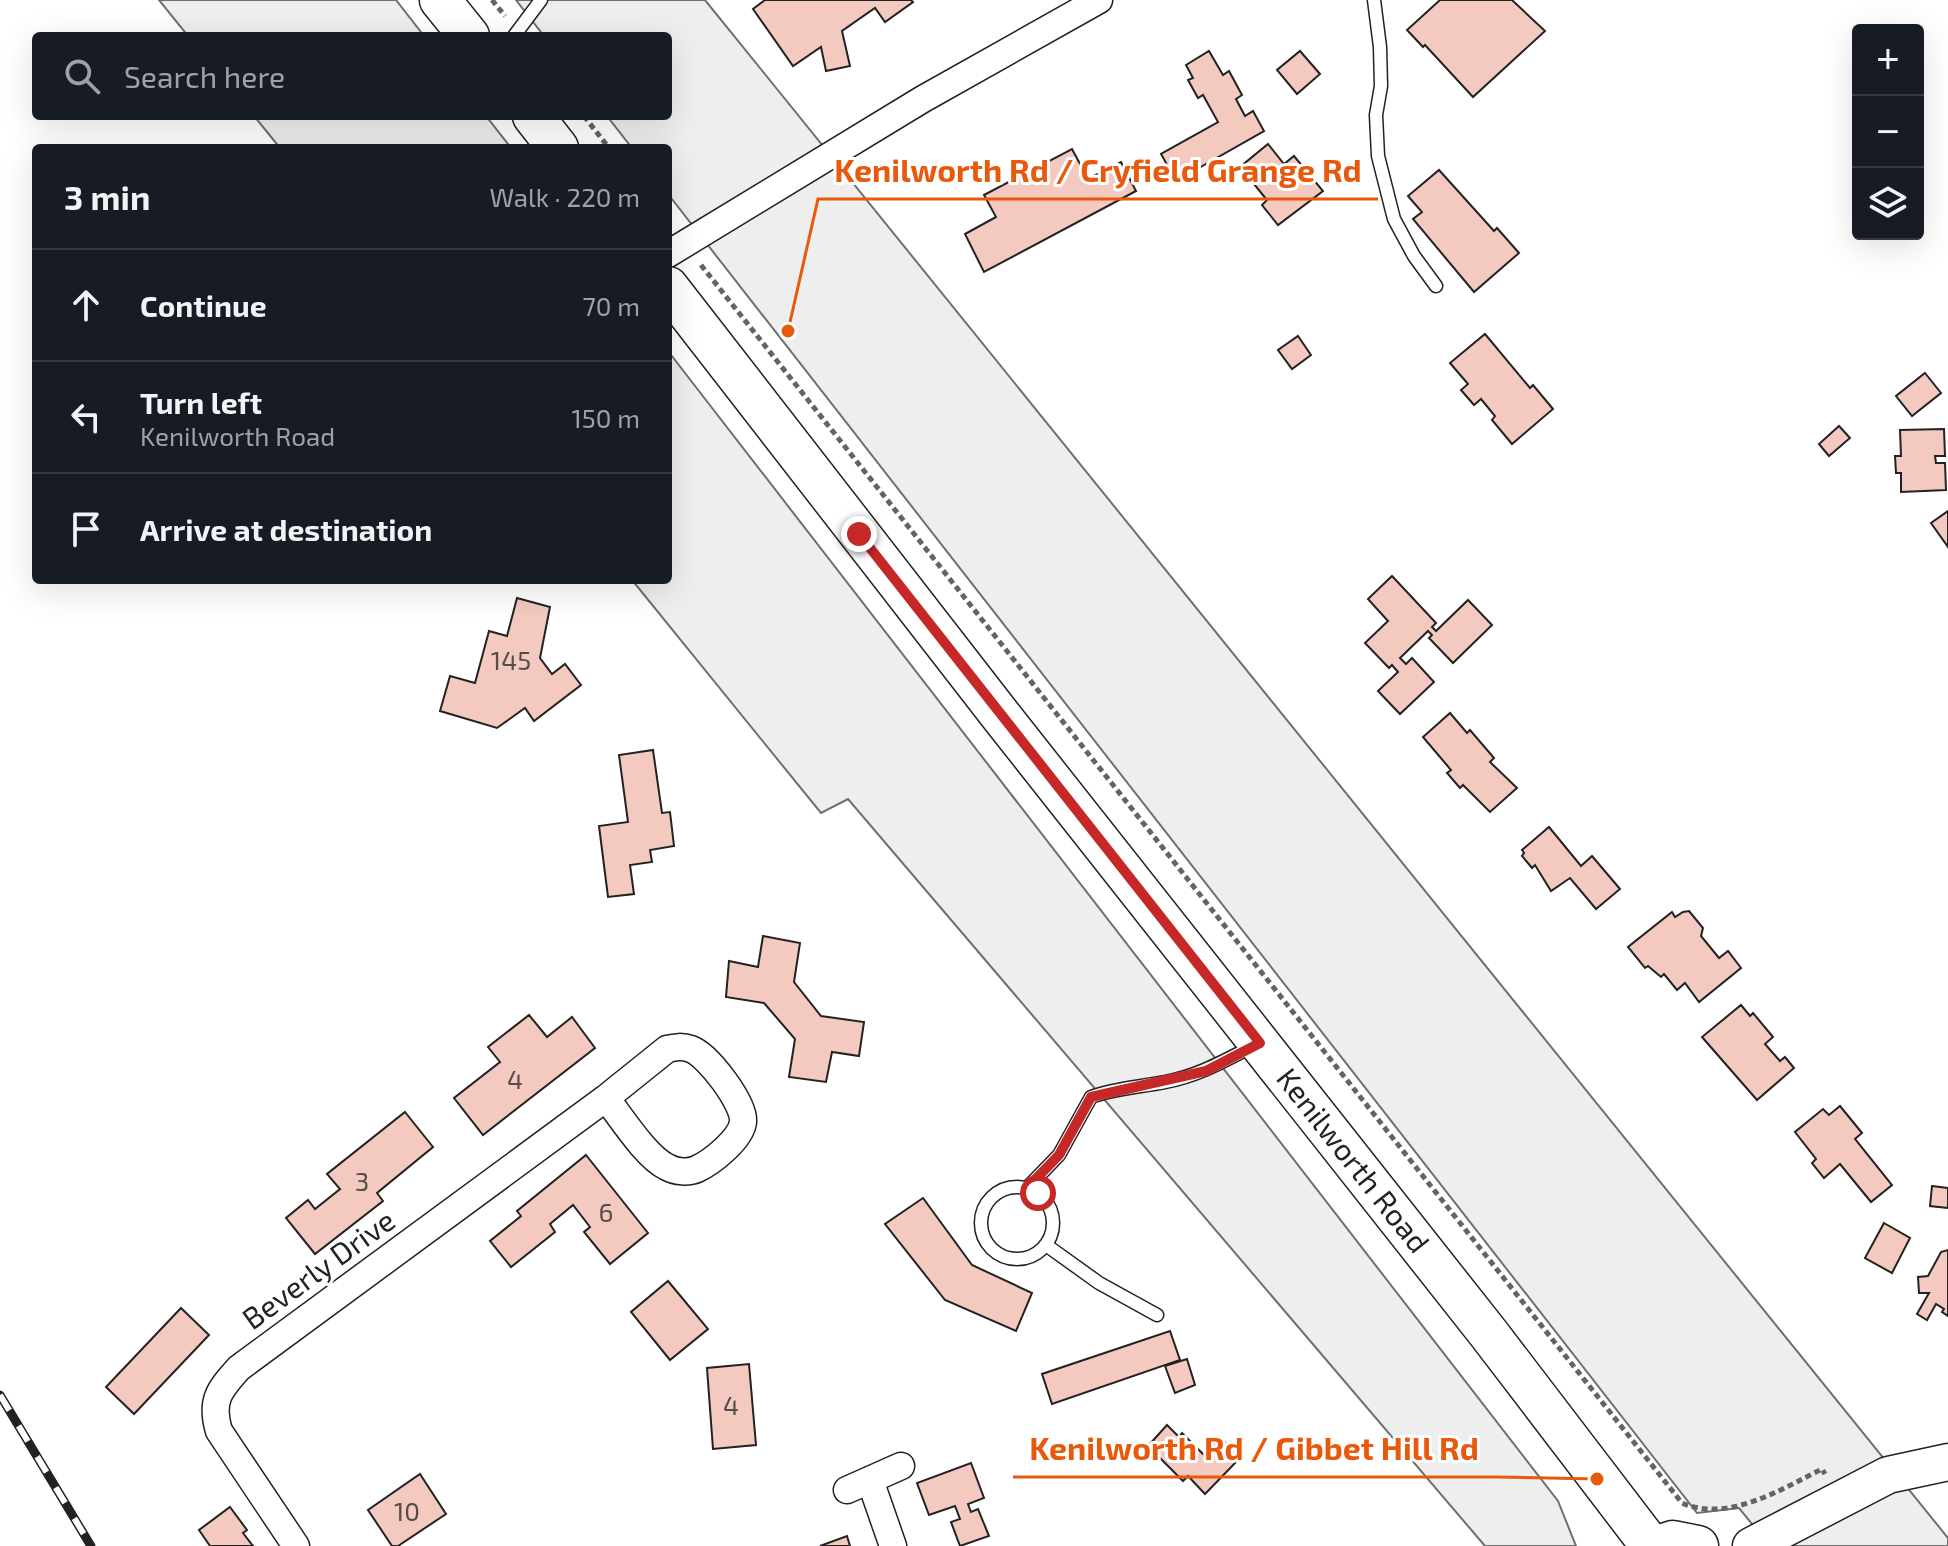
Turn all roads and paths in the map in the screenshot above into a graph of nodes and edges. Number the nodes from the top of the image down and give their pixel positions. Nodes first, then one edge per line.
1 (440, 0) edge
2 (541, 0) edge
3 (1099, 0) edge
4 (1374, 0) edge
5 (466, 32) edge
6 (517, 32) edge
7 (536, 120) edge
8 (587, 120) edge
9 (555, 144) edge
10 (606, 144) edge
11 (676, 249) edge
12 (1436, 286) dead end
13 (672, 292) edge
14 (1260, 1043) junction
15 (606, 1098) junction
16 (1027, 1188) junction
17 (1046, 1245) junction
18 (1157, 1315) dead end
19 (1948, 1462) edge
20 (901, 1466) dead end
21 (1695, 1527) edge
22 (296, 1546) edge
23 (893, 1546) edge
24 (1651, 1546) edge
25 (1658, 1546) edge
26 (1751, 1546) edge

1 - 5 main road
2 - 6 lane
3 - 11 street
4 - 12 lane
7 - 9 main road
8 - 10 path
11 - 21 path
13 - 14 main road, Kenilworth Road
14 - 16 lane
14 - 24 main road, Kenilworth Road
15 - 15 street, Beverly Drive
15 - 22 street, Beverly Drive
16 - 17 lane
16 - 17 lane
17 - 18 lane
19 - 26 street
20 - 23 street
21 - 25 main road

